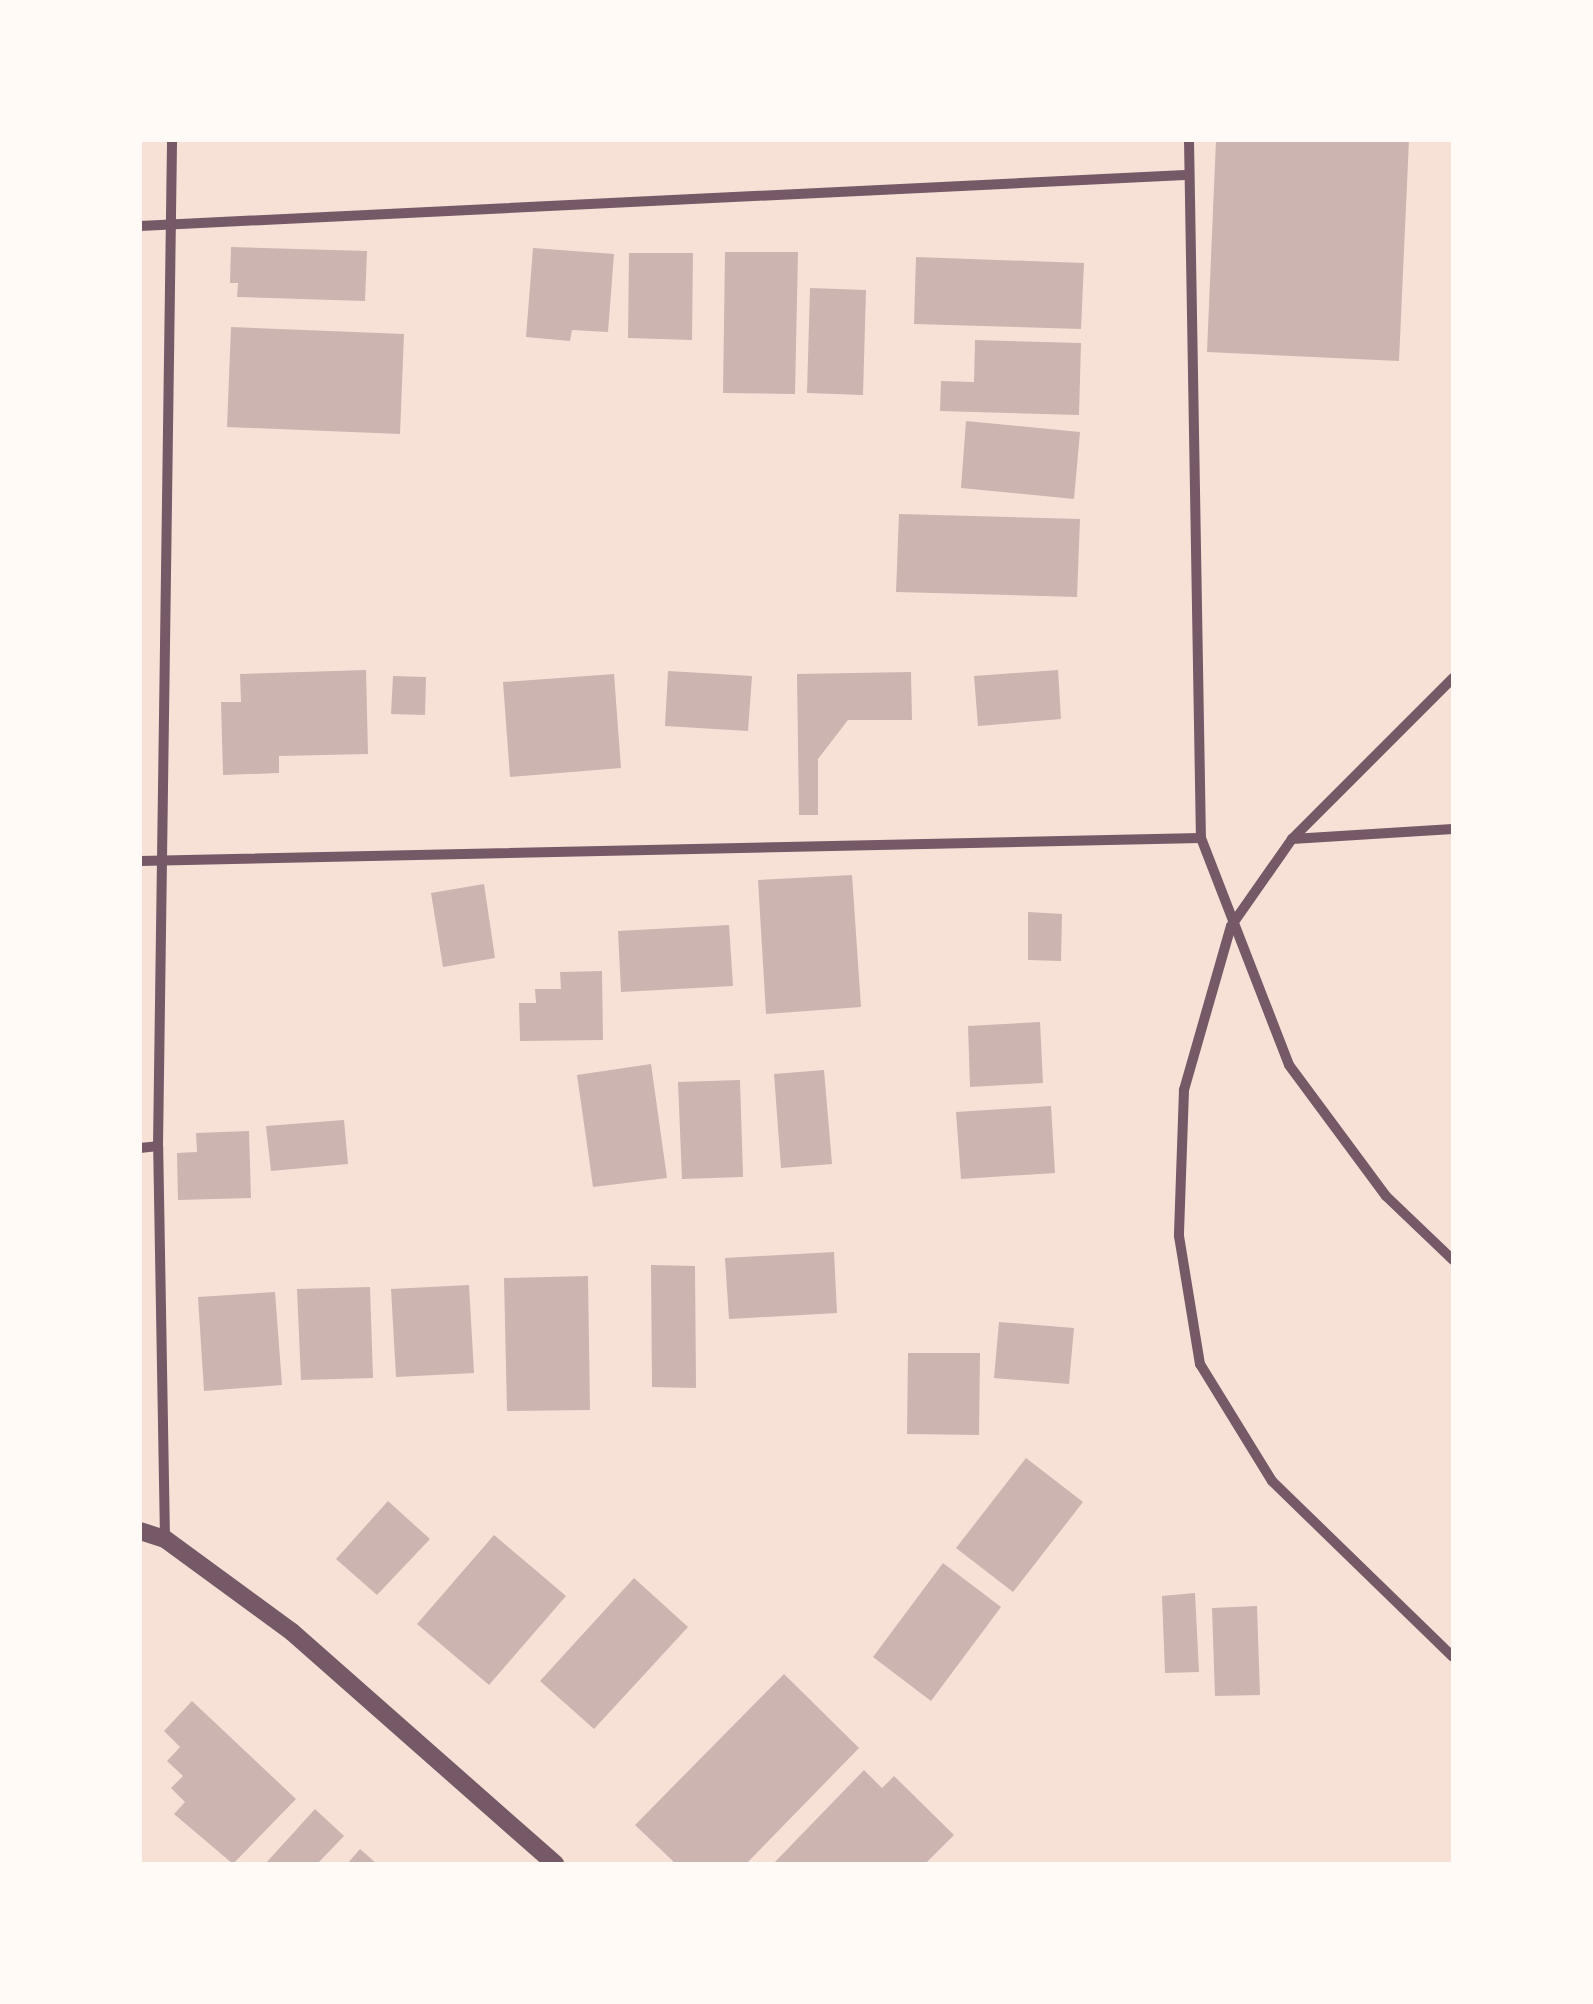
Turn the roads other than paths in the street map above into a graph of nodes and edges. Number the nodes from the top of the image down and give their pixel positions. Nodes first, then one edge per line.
1 (172, 140) edge
2 (1189, 140) edge
3 (1185, 175) junction
4 (170, 223) junction
5 (140, 226) edge
6 (1453, 678) edge
7 (1453, 829) edge
8 (1200, 838) junction
9 (1292, 839) junction
10 (162, 860) junction
11 (140, 861) edge
12 (1231, 926) junction
13 (158, 1146) junction
14 (140, 1148) edge
15 (1453, 1260) edge
16 (140, 1531) edge
17 (165, 1540) junction
18 (1453, 1656) edge
19 (555, 1864) edge

1 - 4 street
2 - 3 street
3 - 4 street
3 - 8 street
4 - 5 street
4 - 10 street
6 - 9 street
7 - 9 street
8 - 10 street
8 - 12 street
9 - 12 street
10 - 11 street
10 - 13 street
12 - 15 street
12 - 18 street
13 - 14 street
13 - 17 street
16 - 17 street
17 - 19 street

